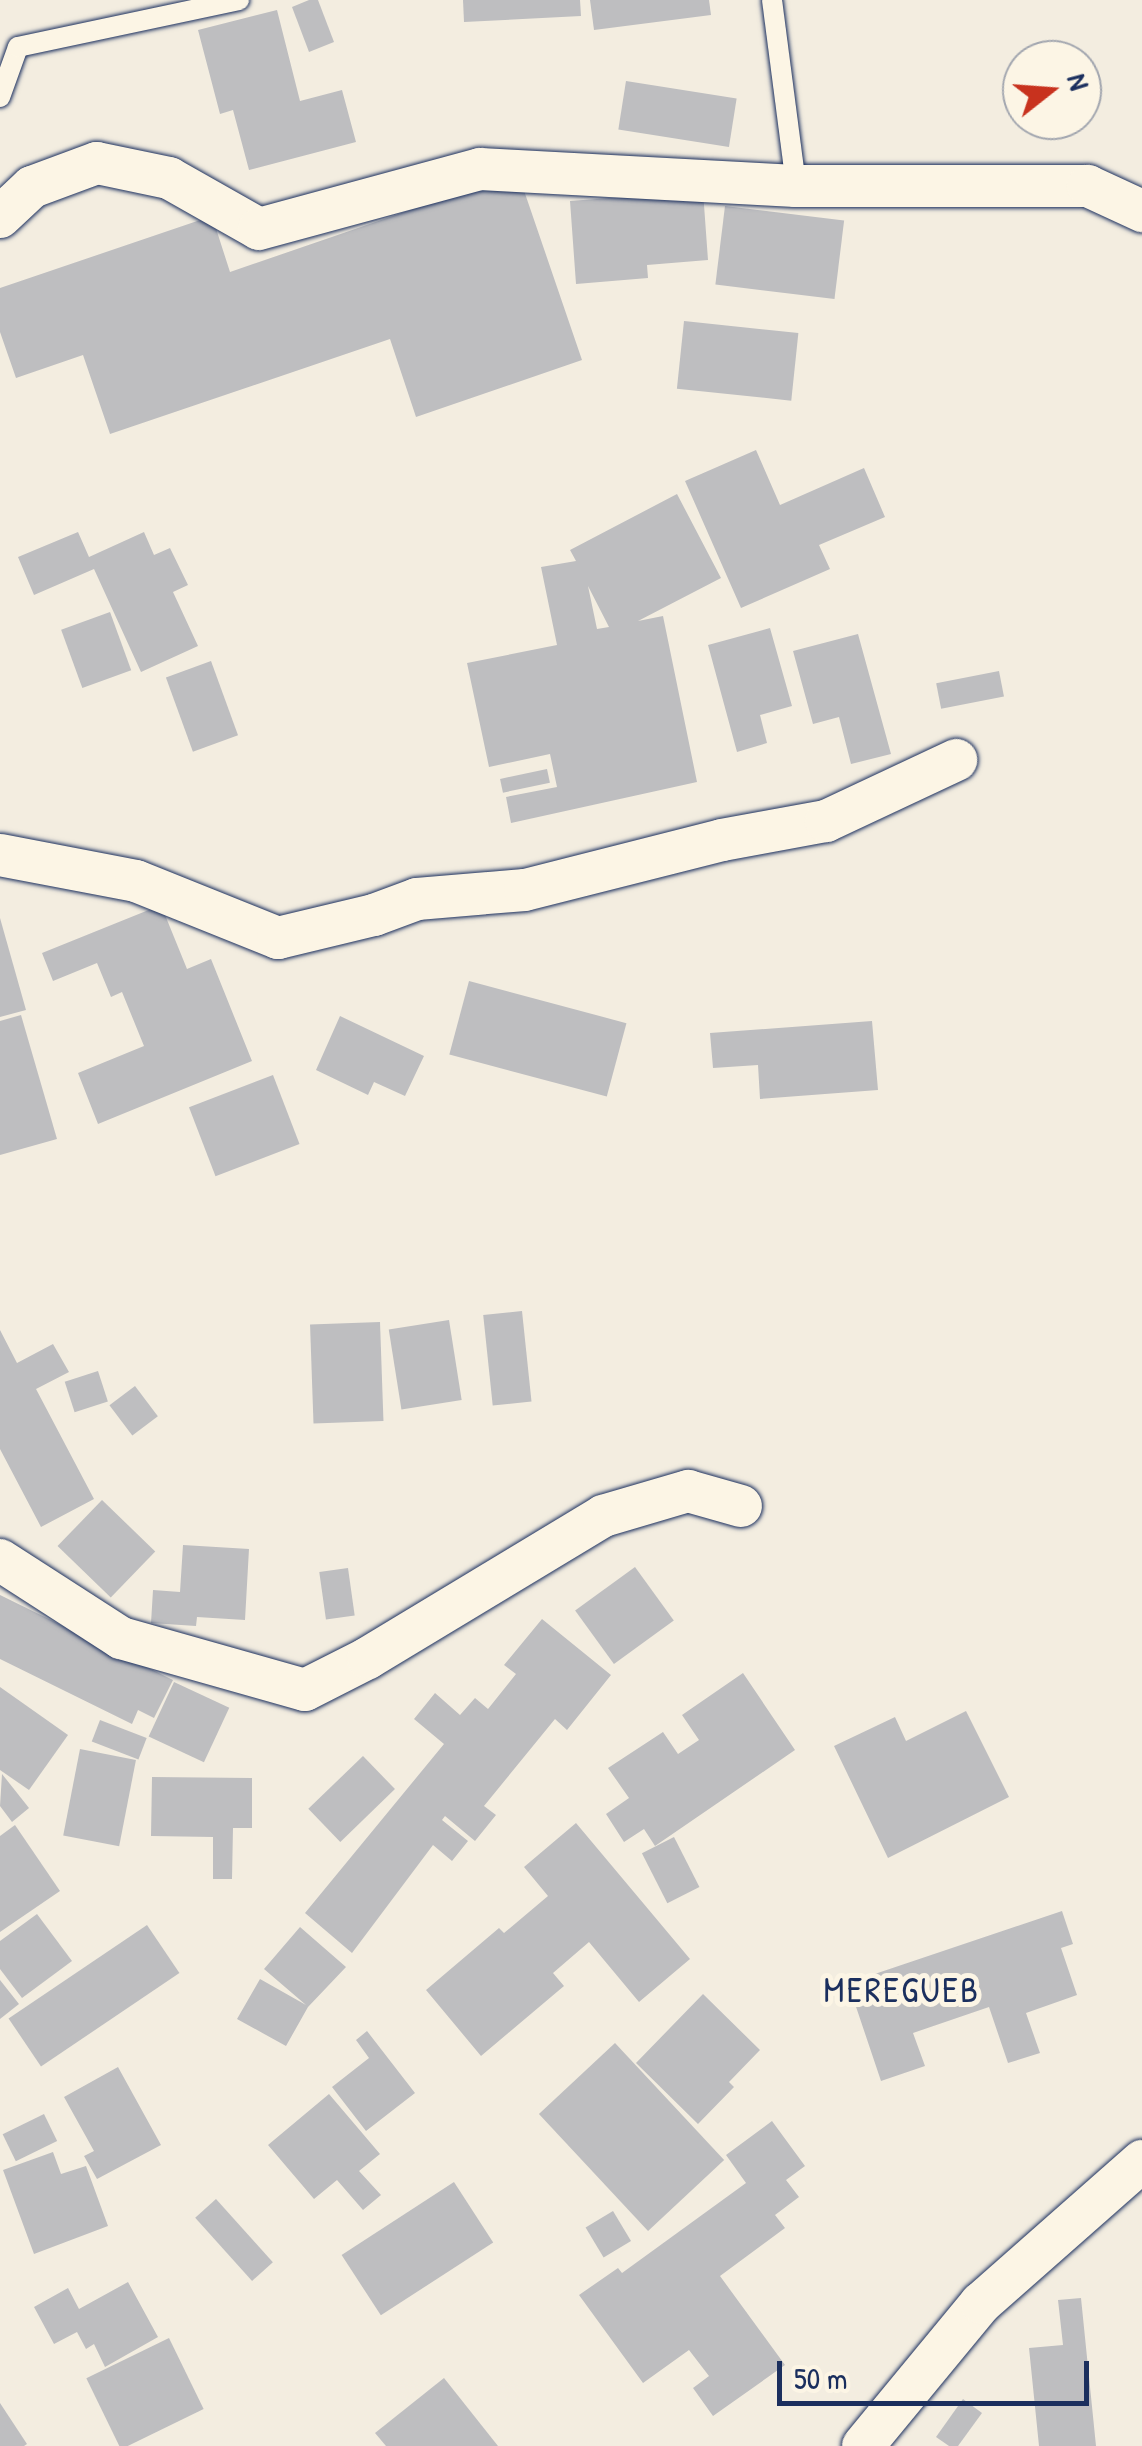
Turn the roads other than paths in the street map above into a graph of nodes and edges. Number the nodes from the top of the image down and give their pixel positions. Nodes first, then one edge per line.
1 (239, 0) edge
2 (772, 0) edge
3 (0, 97) edge
4 (796, 186) junction
5 (3, 208) edge
6 (1142, 211) edge
7 (956, 760) dead end
8 (0, 855) edge
9 (740, 1506) dead end
10 (0, 1560) edge
11 (1142, 2160) edge
12 (863, 2446) edge

1 - 3 lane
2 - 4 lane
4 - 5 street
4 - 6 street
7 - 8 street
9 - 10 street
11 - 12 street

